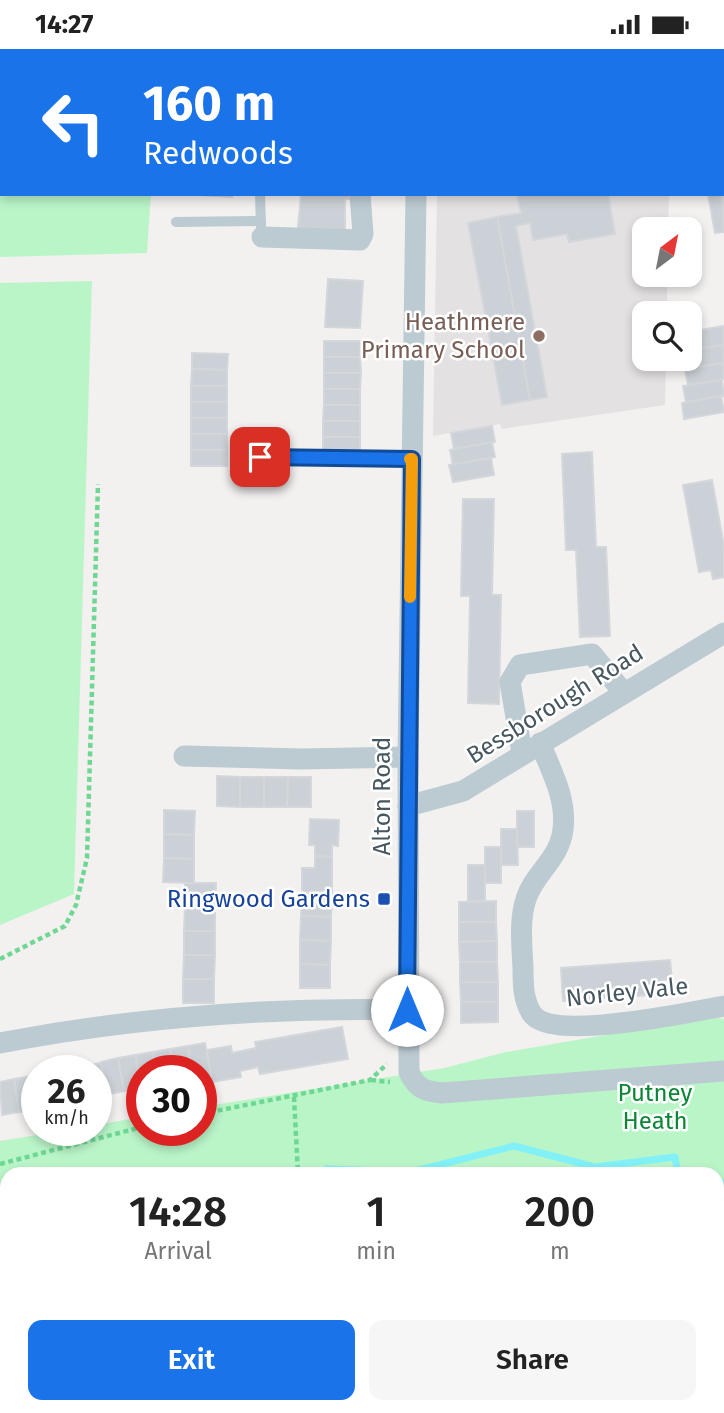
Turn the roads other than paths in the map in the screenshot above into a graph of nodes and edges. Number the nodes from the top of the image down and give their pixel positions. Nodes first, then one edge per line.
1 (260, 196) edge
2 (360, 196) edge
3 (416, 196) edge
4 (176, 222) dead end
5 (262, 229) junction
6 (260, 457) dead end
7 (412, 459) junction
8 (724, 633) edge
9 (622, 692) junction
10 (531, 748) junction
11 (184, 756) dead end
12 (408, 757) junction
13 (408, 806) junction
14 (724, 1006) edge
15 (407, 1010) junction
16 (0, 1043) edge
17 (724, 1070) edge

1 - 5 lane
2 - 5 street
3 - 7 street, Alton Road
4 - 5 lane
6 - 7 lane
7 - 12 street, Alton Road
8 - 9 street, Bessborough Road
9 - 10 street, Bessborough Road
9 - 10 street, Norley Vale
10 - 13 street, Bessborough Road
10 - 14 street, Norley Vale
11 - 12 street
12 - 13 street, Alton Road
13 - 15 street, Alton Road
15 - 16 street
15 - 17 street, Alton Road

